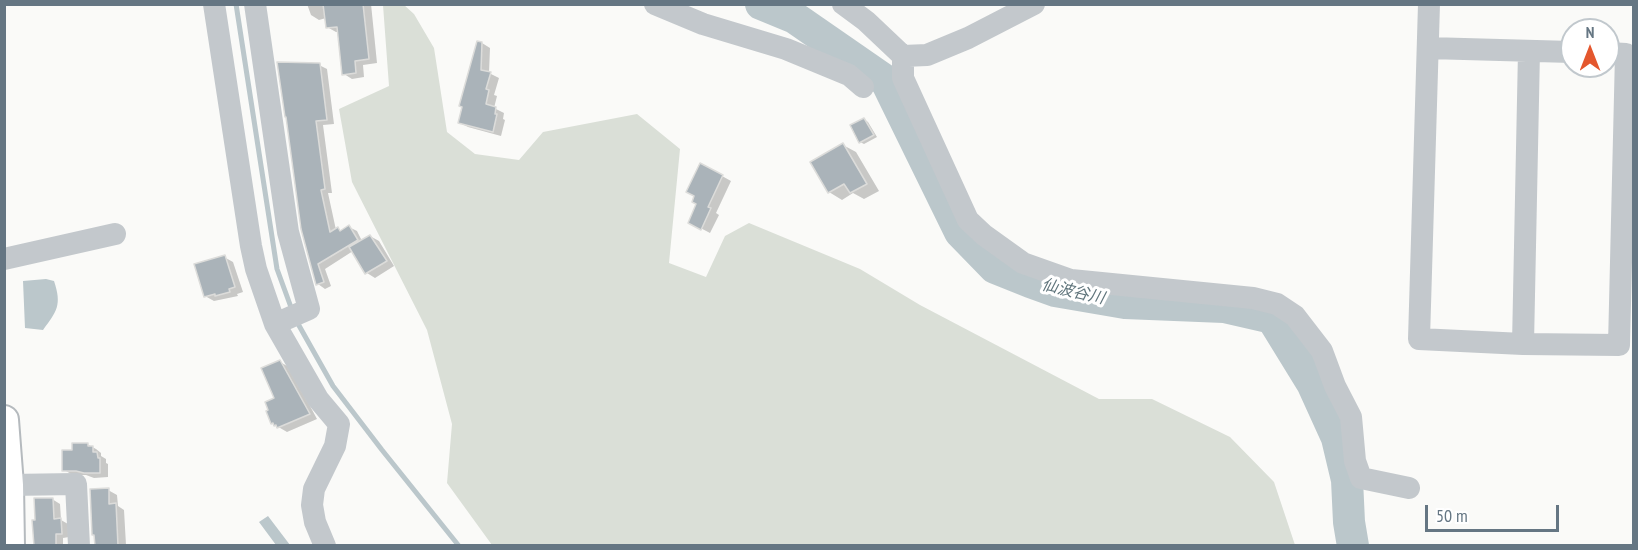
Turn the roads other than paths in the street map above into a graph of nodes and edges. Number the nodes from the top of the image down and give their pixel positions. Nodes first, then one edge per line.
1 (255, 4) edge
2 (656, 4) edge
3 (843, 4) edge
4 (1035, 4) edge
5 (1429, 4) edge
6 (217, 5) edge
7 (1428, 48) junction
8 (1529, 51) junction
9 (1560, 52) edge
10 (1620, 54) edge
11 (903, 56) junction
12 (863, 87) dead end
13 (115, 234) dead end
14 (4, 259) edge
15 (287, 319) junction
16 (1523, 344) junction
17 (4, 420) edge
18 (7, 475) edge
19 (1409, 488) dead end
20 (10, 546) edge
21 (79, 546) edge
22 (325, 546) edge

1 - 15 street
2 - 12 street
3 - 11 street
4 - 11 street
5 - 7 street
6 - 15 street
7 - 8 street
7 - 16 street
8 - 9 street
8 - 16 street
10 - 16 street
11 - 19 street
13 - 14 street
15 - 22 street
17 - 18 main road
18 - 20 main road
18 - 21 street

